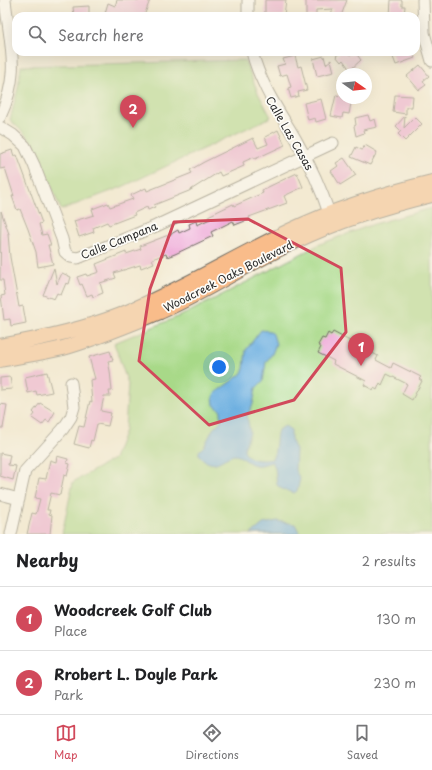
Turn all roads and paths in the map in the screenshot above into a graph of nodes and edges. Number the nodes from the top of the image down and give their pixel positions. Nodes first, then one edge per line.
1 (5, 0) edge
2 (248, 0) edge
3 (423, 0) edge
4 (248, 12) edge
5 (12, 41) edge
6 (13, 56) edge
7 (253, 56) edge
8 (432, 61) edge
9 (0, 117) edge
10 (0, 127) edge
11 (333, 143) dead end
12 (305, 156) junction
13 (432, 182) edge
14 (432, 195) edge
15 (331, 219) junction
16 (0, 346) edge
17 (0, 360) edge
18 (71, 383) dead end
19 (0, 494) edge
20 (19, 499) junction
21 (11, 534) edge

1 - 5 street
2 - 4 street
3 - 8 street
6 - 9 street
7 - 12 street, Calle Las Casas
10 - 12 street, Calle Campana
11 - 12 street, Calle Campana
12 - 15 street, Calle Las Casas
13 - 15 main road, Woodcreek Oaks Boulevard
14 - 15 main road, Woodcreek Oaks Boulevard
15 - 16 main road, Woodcreek Oaks Boulevard
15 - 17 main road, Woodcreek Oaks Boulevard
18 - 20 street
19 - 20 street
20 - 21 street

